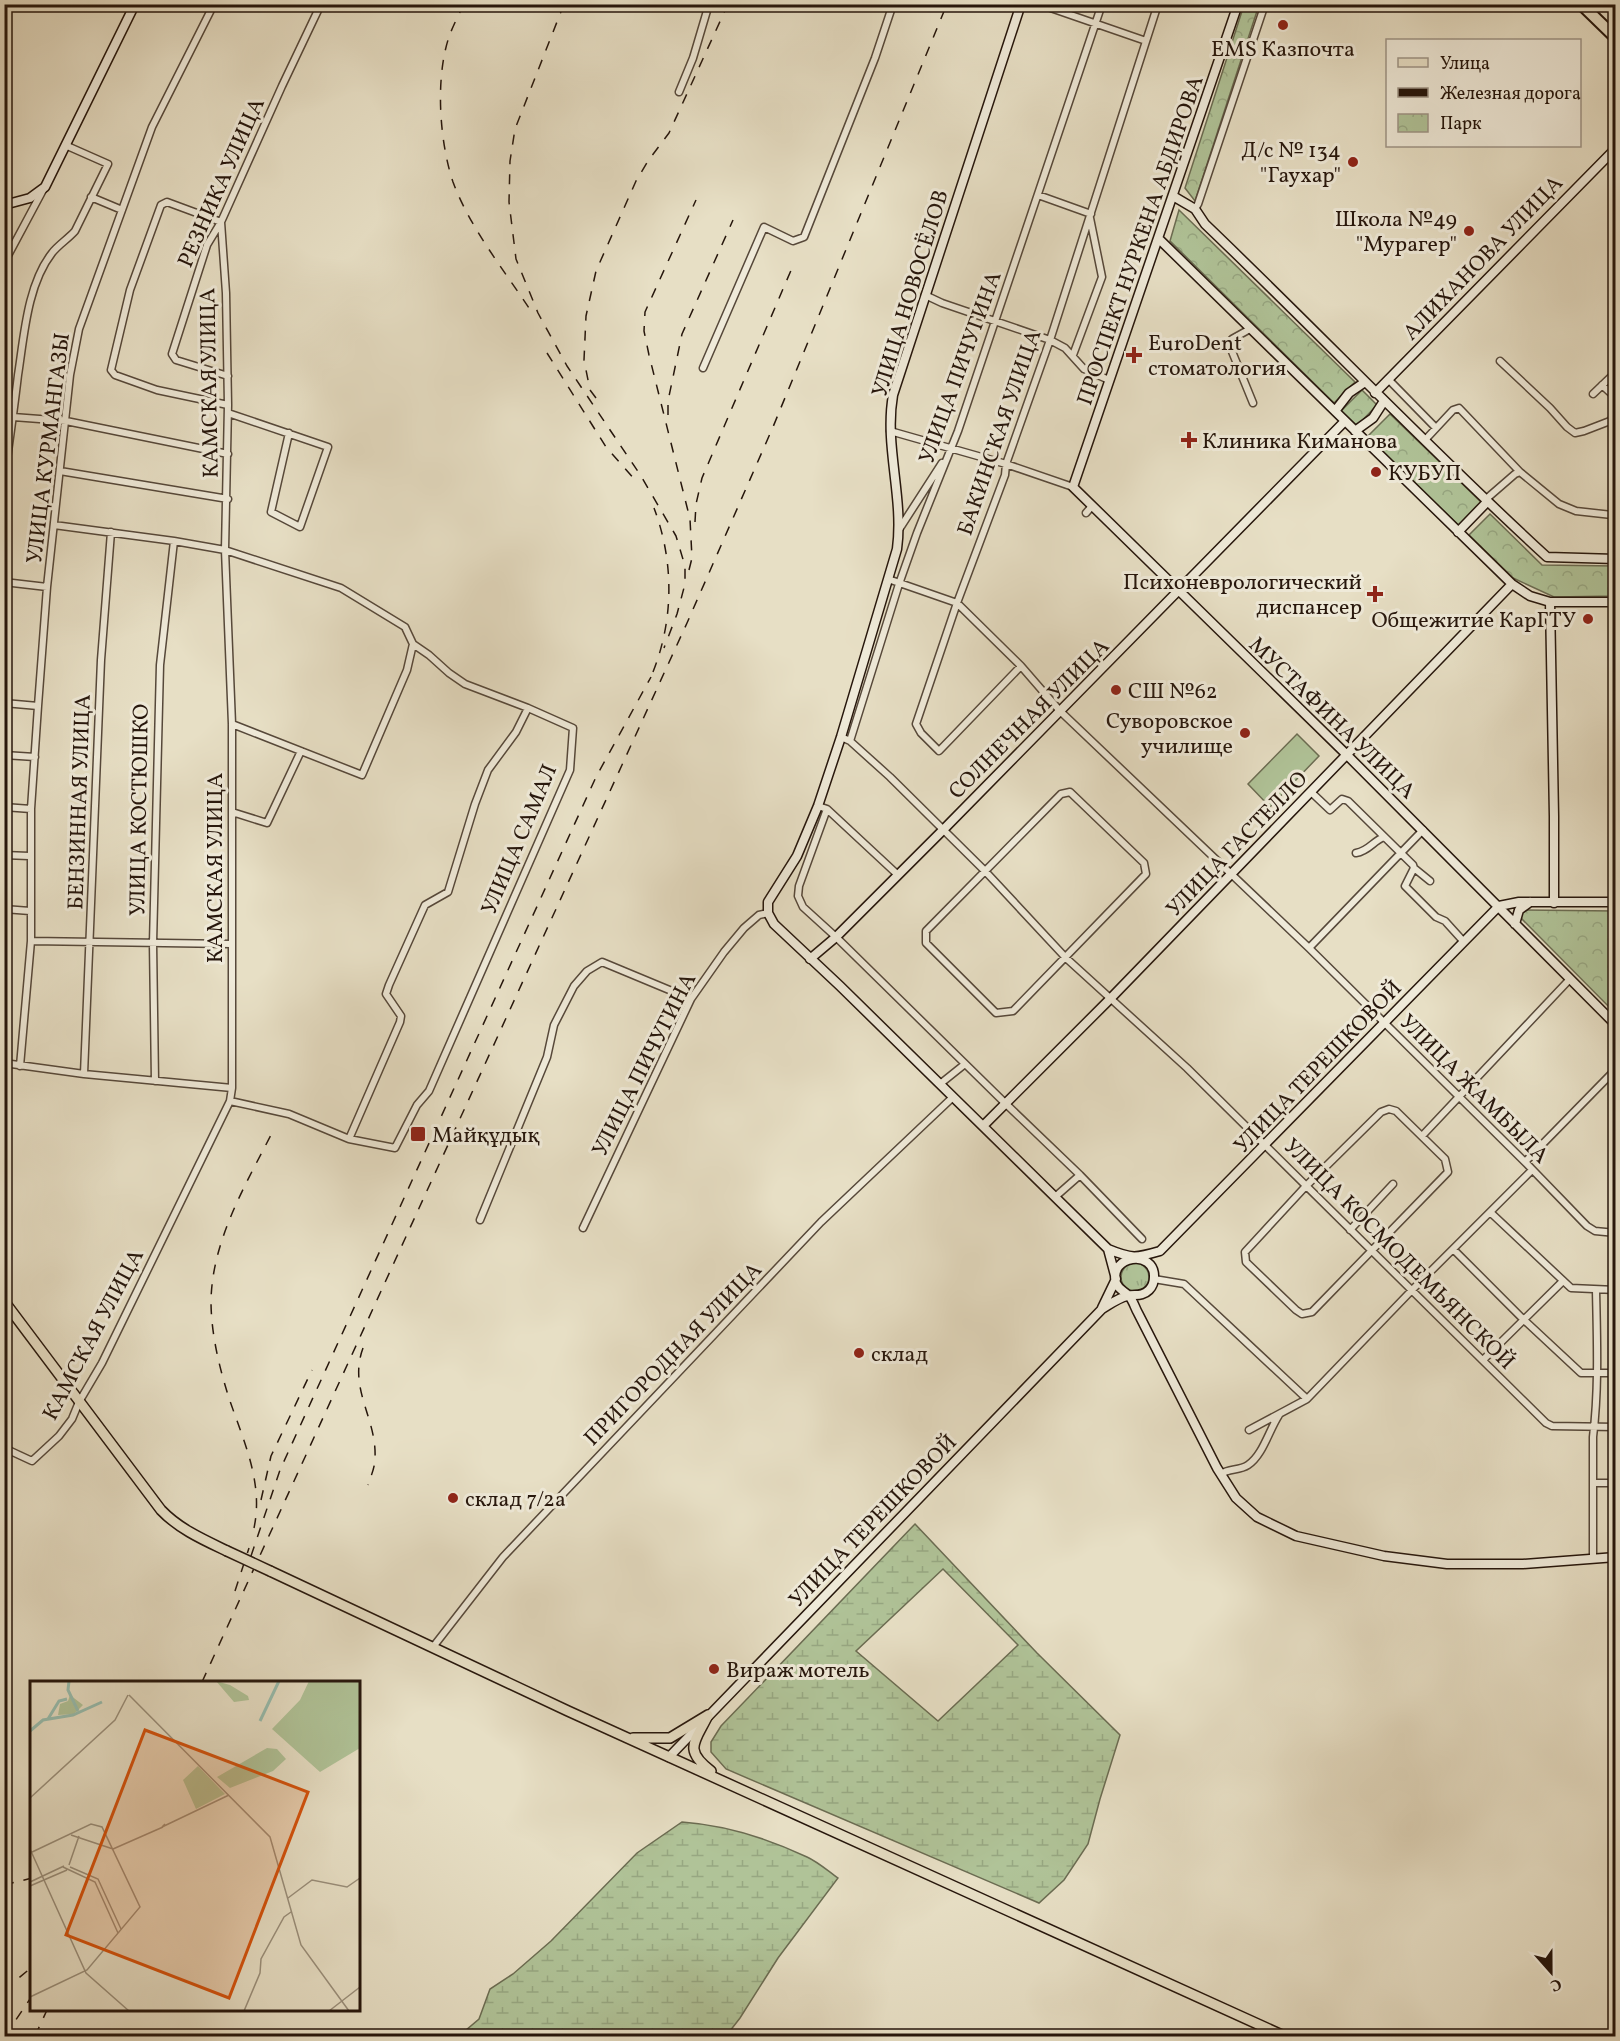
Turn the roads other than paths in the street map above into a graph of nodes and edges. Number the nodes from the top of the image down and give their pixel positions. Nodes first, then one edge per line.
1 (135, 4) edge
2 (214, 4) edge
3 (321, 4) edge
4 (709, 4) edge
5 (893, 4) edge
6 (1021, 4) edge
7 (1039, 4) edge
8 (1102, 4) edge
9 (1158, 4) edge
10 (1238, 4) edge
11 (1265, 4) edge
12 (1581, 4) edge
13 (1096, 22) junction
14 (1616, 38) edge
15 (1146, 41) junction
16 (680, 92) dead end
17 (65, 145) junction
18 (1616, 147) edge
19 (45, 187) junction
20 (1038, 195) junction
21 (1173, 196) junction
22 (91, 197) junction
23 (4, 205) edge
24 (122, 210) junction
25 (1195, 210) junction
26 (1091, 215) junction
27 (221, 222) junction
28 (1159, 239) junction
29 (4, 263) edge
30 (925, 295) junction
31 (995, 322) junction
32 (1250, 329) junction
33 (1050, 340) junction
34 (1073, 355) junction
35 (1500, 362) dead end
36 (703, 368) dead end
37 (1616, 372) edge
38 (228, 376) junction
39 (1108, 380) junction
40 (1388, 380) junction
41 (1365, 382) junction
42 (1602, 385) junction
43 (1375, 393) junction
44 (1593, 394) dead end
45 (1616, 398) edge
46 (1384, 401) junction
47 (1253, 403) dead end
48 (228, 409) junction
49 (1335, 411) junction
50 (1616, 413) edge
51 (13, 417) junction
52 (66, 422) junction
53 (1345, 422) junction
54 (1613, 423) edge
55 (1436, 428) junction
56 (890, 431) junction
57 (1355, 431) junction
58 (289, 433) junction
59 (1425, 440) junction
60 (950, 449) junction
61 (228, 454) junction
62 (1006, 464) junction
63 (60, 471) junction
64 (1520, 472) junction
65 (4, 480) edge
66 (1073, 487) junction
67 (228, 500) junction
68 (1616, 500) edge
69 (1486, 501) junction
70 (1612, 515) junction
71 (54, 525) junction
72 (900, 528) junction
73 (111, 532) junction
74 (1458, 532) junction
75 (174, 541) junction
76 (225, 550) junction
77 (1616, 553) edge
78 (1616, 559) edge
79 (888, 579) junction
80 (4, 582) edge
81 (899, 584) junction
82 (1512, 584) junction
83 (48, 587) junction
84 (1178, 592) junction
85 (1550, 602) junction
86 (1616, 602) edge
87 (957, 603) junction
88 (413, 644) junction
89 (1021, 666) junction
90 (4, 703) edge
91 (38, 706) junction
92 (528, 708) junction
93 (1060, 711) junction
94 (232, 724) junction
95 (841, 737) junction
96 (850, 741) junction
97 (301, 751) junction
98 (1347, 754) junction
99 (4, 755) edge
100 (35, 757) junction
101 (1311, 792) junction
102 (818, 806) junction
103 (4, 807) edge
104 (31, 809) junction
105 (827, 809) junction
106 (232, 812) junction
107 (943, 830) junction
108 (1423, 830) junction
109 (1384, 837) junction
110 (799, 851) junction
111 (1356, 853) dead end
112 (1400, 853) junction
113 (4, 855) edge
114 (29, 856) junction
115 (810, 856) junction
116 (1414, 868) junction
117 (985, 871) junction
118 (898, 875) junction
119 (1230, 875) junction
120 (1430, 881) dead end
121 (1530, 902) junction
122 (1616, 902) edge
123 (1554, 903) junction
124 (1499, 906) junction
125 (4, 909) edge
126 (30, 911) junction
127 (768, 913) junction
128 (1515, 924) junction
129 (836, 937) junction
130 (31, 941) junction
131 (91, 942) junction
132 (1464, 942) junction
133 (153, 943) junction
134 (231, 944) junction
135 (1308, 948) junction
136 (1066, 958) junction
137 (810, 959) junction
138 (1569, 980) junction
139 (691, 999) junction
140 (1110, 999) junction
141 (1383, 1023) junction
142 (1616, 1025) edge
143 (4, 1063) edge
144 (965, 1064) junction
145 (20, 1066) junction
146 (1616, 1069) edge
147 (84, 1074) junction
148 (155, 1081) junction
149 (940, 1084) junction
150 (232, 1088) junction
151 (1458, 1096) junction
152 (953, 1097) junction
153 (230, 1101) junction
154 (1005, 1103) junction
155 (983, 1126) junction
156 (1422, 1136) junction
157 (349, 1139) junction
158 (1265, 1146) junction
159 (1525, 1162) junction
160 (1532, 1170) junction
161 (1080, 1174) junction
162 (1393, 1184) dead end
163 (1305, 1187) junction
164 (1055, 1197) junction
165 (1490, 1212) junction
166 (480, 1220) dead end
167 (582, 1228) dead end
168 (1350, 1230) junction
169 (1616, 1233) edge
170 (1142, 1239) dead end
171 (1108, 1249) junction
172 (1454, 1250) junction
173 (1160, 1251) junction
174 (1372, 1251) junction
175 (1137, 1258) junction
176 (1154, 1276) junction
177 (1116, 1279) junction
178 (1563, 1281) junction
179 (1412, 1290) junction
180 (1596, 1290) junction
181 (1616, 1290) edge
182 (1143, 1294) junction
183 (1128, 1295) junction
184 (4, 1301) edge
185 (1102, 1309) junction
186 (1138, 1312) junction
187 (1523, 1319) junction
188 (1483, 1360) junction
189 (1597, 1374) junction
190 (1616, 1374) edge
191 (1307, 1399) junction
192 (79, 1402) junction
193 (1281, 1413) junction
194 (1616, 1427) edge
195 (1594, 1428) junction
196 (1249, 1430) dead end
197 (4, 1448) edge
198 (1221, 1474) junction
199 (1594, 1483) junction
200 (1616, 1483) edge
201 (1616, 1557) edge
202 (1593, 1559) junction
203 (433, 1647) junction
204 (708, 1715) junction
205 (628, 1737) junction
206 (669, 1757) junction
207 (721, 1779) junction
208 (1284, 2037) edge

1 - 17 street
2 - 24 street, УЛИЦА КУРМАНГАЗЫ
3 - 27 street, РЕЗНИКА УЛИЦА
4 - 16 street
5 - 36 street
6 - 30 street, УЛИЦА НОВОСЁЛОВ
7 - 13 street
8 - 13 street, УЛИЦА ПИЧУГИНА
9 - 15 street, БАКИНСКАЯ УЛИЦА
10 - 21 street, ПРОСПЕКТ НУРКЕНА АБДИРОВА
11 - 25 street, ПРОСПЕКТ НУРКЕНА АБДИРОВА
12 - 14 highway
13 - 15 street
13 - 20 street, УЛИЦА ПИЧУГИНА
15 - 26 street, БАКИНСКАЯ УЛИЦА
17 - 19 street
17 - 22 street
18 - 40 street, АЛИХАНОВА УЛИЦА
19 - 23 street
19 - 29 street
20 - 26 street
20 - 31 street, УЛИЦА ПИЧУГИНА
21 - 25 street
21 - 28 street, ПРОСПЕКТ НУРКЕНА АБДИРОВА
22 - 24 street
22 - 51 street
24 - 52 street, УЛИЦА КУРМАНГАЗЫ
25 - 41 street
26 - 33 street, БАКИНСКАЯ УЛИЦА
26 - 34 street
27 - 38 street, КАМСКАЯ УЛИЦА
27 - 38 street, РЕЗНИКА УЛИЦА
27 - 48 street
28 - 32 street
28 - 39 street, ПРОСПЕКТ НУРКЕНА АБДИРОВА
30 - 31 street
30 - 56 street, УЛИЦА НОВОСЁЛОВ
31 - 33 street
31 - 60 street, УЛИЦА ПИЧУГИНА
32 - 47 street
32 - 49 street
33 - 34 street
33 - 62 street, БАКИНСКАЯ УЛИЦА
34 - 39 street
35 - 54 street
37 - 42 street
38 - 48 street, КАМСКАЯ УЛИЦА
39 - 66 street, ПРОСПЕКТ НУРКЕНА АБДИРОВА
40 - 43 street, АЛИХАНОВА УЛИЦА
40 - 55 street
41 - 43 street
41 - 49 street
42 - 44 street
42 - 45 street
43 - 46 street
46 - 57 street
46 - 59 street
48 - 58 street
48 - 61 street, КАМСКАЯ УЛИЦА
49 - 53 street
50 - 54 street
51 - 52 street
51 - 65 street
52 - 61 street
52 - 63 street, УЛИЦА КУРМАНГАЗЫ
53 - 57 street
53 - 84 street, СОЛНЕЧНАЯ УЛИЦА
55 - 59 street
55 - 64 street
56 - 60 street, МУСТАФИНА УЛИЦА
56 - 72 street, УЛИЦА НОВОСЁЛОВ
57 - 74 street
58 - 58 street
59 - 69 street
60 - 62 street, МУСТАФИНА УЛИЦА
60 - 72 street
60 - 81 street, УЛИЦА ПИЧУГИНА
61 - 67 street, КАМСКАЯ УЛИЦА
62 - 66 street, МУСТАФИНА УЛИЦА
62 - 87 street, БАКИНСКАЯ УЛИЦА
63 - 67 street
63 - 71 street, УЛИЦА КУРМАНГАЗЫ
64 - 69 street
64 - 70 street
66 - 84 street, МУСТАФИНА УЛИЦА
67 - 76 street, КАМСКАЯ УЛИЦА
68 - 70 street
69 - 74 street
69 - 78 street
70 - 77 street
71 - 73 street
71 - 83 street, УЛИЦА КУРМАНГАЗЫ
72 - 79 street, УЛИЦА НОВОСЁЛОВ
73 - 75 street
73 - 131 street, БЕНЗИННАЯ УЛИЦА
74 - 82 street
75 - 76 street
75 - 133 street, УЛИЦА КОСТЮШКО
76 - 88 street
76 - 94 street, КАМСКАЯ УЛИЦА
79 - 81 street, УЛИЦА ЖАМБЫЛА
79 - 95 street, УЛИЦА НОВОСЁЛОВ
80 - 83 street
81 - 87 street, УЛИЦА ЖАМБЫЛА
81 - 96 street, УЛИЦА ПИЧУГИНА
82 - 85 street
82 - 98 street, УЛИЦА ГАСТЕЛЛО
83 - 91 street, УЛИЦА КУРМАНГАЗЫ
84 - 93 street, СОЛНЕЧНАЯ УЛИЦА
84 - 98 street, МУСТАФИНА УЛИЦА
85 - 86 street
85 - 123 street
87 - 89 street, УЛИЦА ЖАМБЫЛА
87 - 89 street, БАКИНСКАЯ УЛИЦА
88 - 92 street
88 - 97 street
89 - 93 street, УЛИЦА ЖАМБЫЛА
90 - 91 street
91 - 100 street, УЛИЦА КУРМАНГАЗЫ
92 - 157 street, УЛИЦА САМАЛ
92 - 157 street, УЛИЦА САМАЛ
93 - 107 street, СОЛНЕЧНАЯ УЛИЦА
93 - 119 street, УЛИЦА ЖАМБЫЛА
94 - 97 street
94 - 106 street, КАМСКАЯ УЛИЦА
95 - 96 street, УЛИЦА КОСМОДЕМЬЯНСКОЙ
95 - 102 street
96 - 107 street, УЛИЦА КОСМОДЕМЬЯНСКОЙ
97 - 106 street
98 - 101 street, УЛИЦА ГАСТЕЛЛО
98 - 108 street, МУСТАФИНА УЛИЦА
99 - 100 street
100 - 104 street, УЛИЦА КУРМАНГАЗЫ
101 - 109 street
101 - 119 street, УЛИЦА ГАСТЕЛЛО
102 - 105 street
102 - 110 street
103 - 104 street
104 - 114 street, УЛИЦА КУРМАНГАЗЫ
105 - 115 street
105 - 118 street
106 - 134 street, КАМСКАЯ УЛИЦА
107 - 117 street, УЛИЦА КОСМОДЕМЬЯНСКОЙ
107 - 118 street, СОЛНЕЧНАЯ УЛИЦА
108 - 112 street
108 - 124 street, МУСТАФИНА УЛИЦА
109 - 111 street
109 - 112 street
110 - 115 street
110 - 127 street
112 - 116 street
112 - 135 street
113 - 114 street
114 - 126 street, УЛИЦА КУРМАНГАЗЫ
115 - 129 street
116 - 120 street
116 - 132 street
117 - 136 street, УЛИЦА КОСМОДЕМЬЯНСКОЙ
117 - 136 street
117 - 136 street
118 - 129 street, СОЛНЕЧНАЯ УЛИЦА
119 - 135 street, УЛИЦА ЖАМБЫЛА
119 - 140 street, УЛИЦА ГАСТЕЛЛО
121 - 123 street
121 - 124 street
121 - 128 street
122 - 123 street
124 - 128 street, МУСТАФИНА УЛИЦА
124 - 132 street, УЛИЦА ТЕРЕШКОВОЙ
125 - 126 street
126 - 130 street, УЛИЦА КУРМАНГАЗЫ
127 - 137 street
127 - 139 street, УЛИЦА ПИЧУГИНА
128 - 138 street, МУСТАФИНА УЛИЦА
129 - 137 street, СОЛНЕЧНАЯ УЛИЦА
129 - 144 street
130 - 131 street
130 - 145 street, УЛИЦА КУРМАНГАЗЫ
131 - 133 street
131 - 147 street, БЕНЗИННАЯ УЛИЦА
132 - 141 street, УЛИЦА ТЕРЕШКОВОЙ
133 - 134 street
133 - 148 street, УЛИЦА КОСТЮШКО
134 - 150 street, КАМСКАЯ УЛИЦА
135 - 141 street, УЛИЦА ЖАМБЫЛА
136 - 140 street, УЛИЦА КОСМОДЕМЬЯНСКОЙ
137 - 149 street
138 - 142 street, МУСТАФИНА УЛИЦА
138 - 151 street
139 - 166 street
139 - 167 street, УЛИЦА ПИЧУГИНА
140 - 154 street, УЛИЦА ГАСТЕЛЛО
140 - 158 street, УЛИЦА КОСМОДЕМЬЯНСКОЙ
141 - 151 street, УЛИЦА ЖАМБЫЛА
141 - 158 street, УЛИЦА ТЕРЕШКОВОЙ
143 - 145 street
144 - 149 street
144 - 154 street
145 - 147 street
146 - 159 street
147 - 148 street
148 - 150 street
149 - 152 street
150 - 153 street, КАМСКАЯ УЛИЦА
151 - 156 street
151 - 159 street, УЛИЦА ЖАМБЫЛА
152 - 155 street
152 - 203 street, ПРИГОРОДНАЯ УЛИЦА
153 - 157 street
153 - 192 street, КАМСКАЯ УЛИЦА
154 - 155 street, УЛИЦА ГАСТЕЛЛО
154 - 161 street
155 - 164 street
156 - 163 street
156 - 174 street
158 - 163 street, УЛИЦА КОСМОДЕМЬЯНСКОЙ
158 - 173 street, УЛИЦА ТЕРЕШКОВОЙ
159 - 160 street, УЛИЦА ЖАМБЫЛА
160 - 165 street
160 - 169 street, УЛИЦА ЖАМБЫЛА
161 - 164 street
161 - 170 street
162 - 168 street
163 - 168 street, УЛИЦА КОСМОДЕМЬЯНСКОЙ
163 - 174 street
164 - 171 street
165 - 172 street
165 - 178 street
168 - 174 street, УЛИЦА КОСМОДЕМЬЯНСКОЙ
171 - 175 street
171 - 177 street
172 - 179 street
172 - 187 street
173 - 175 street, УЛИЦА ТЕРЕШКОВОЙ
173 - 176 street, УЛИЦА ТЕРЕШКОВОЙ
174 - 179 street, УЛИЦА КОСМОДЕМЬЯНСКОЙ
175 - 176 street
175 - 177 street, УЛИЦА ТЕРЕШКОВОЙ
176 - 182 street, УЛИЦА ТЕРЕШКОВОЙ
176 - 191 street
177 - 183 street
177 - 185 street, УЛИЦА ТЕРЕШКОВОЙ
178 - 180 street
178 - 187 street
179 - 188 street, УЛИЦА КОСМОДЕМЬЯНСКОЙ
179 - 191 street
180 - 181 street
180 - 189 street
182 - 183 street, УЛИЦА ТЕРЕШКОВОЙ
182 - 186 street
183 - 185 street, УЛИЦА ТЕРЕШКОВОЙ
183 - 186 street
184 - 192 main road
185 - 204 street, УЛИЦА ТЕРЕШКОВОЙ
186 - 198 street
187 - 188 street
187 - 189 street
188 - 195 street, УЛИЦА КОСМОДЕМЬЯНСКОЙ
189 - 190 street
189 - 195 street
191 - 193 street
192 - 197 street, КАМСКАЯ УЛИЦА
192 - 203 main road, bridge
193 - 196 street
193 - 198 street
194 - 195 street, УЛИЦА КОСМОДЕМЬЯНСКОЙ
195 - 199 street
198 - 202 street
199 - 200 street
199 - 202 street
201 - 202 street
203 - 205 main road
204 - 205 main road
204 - 206 street, УЛИЦА ТЕРЕШКОВОЙ
204 - 207 main road
205 - 206 main road
206 - 207 main road
207 - 208 main road

